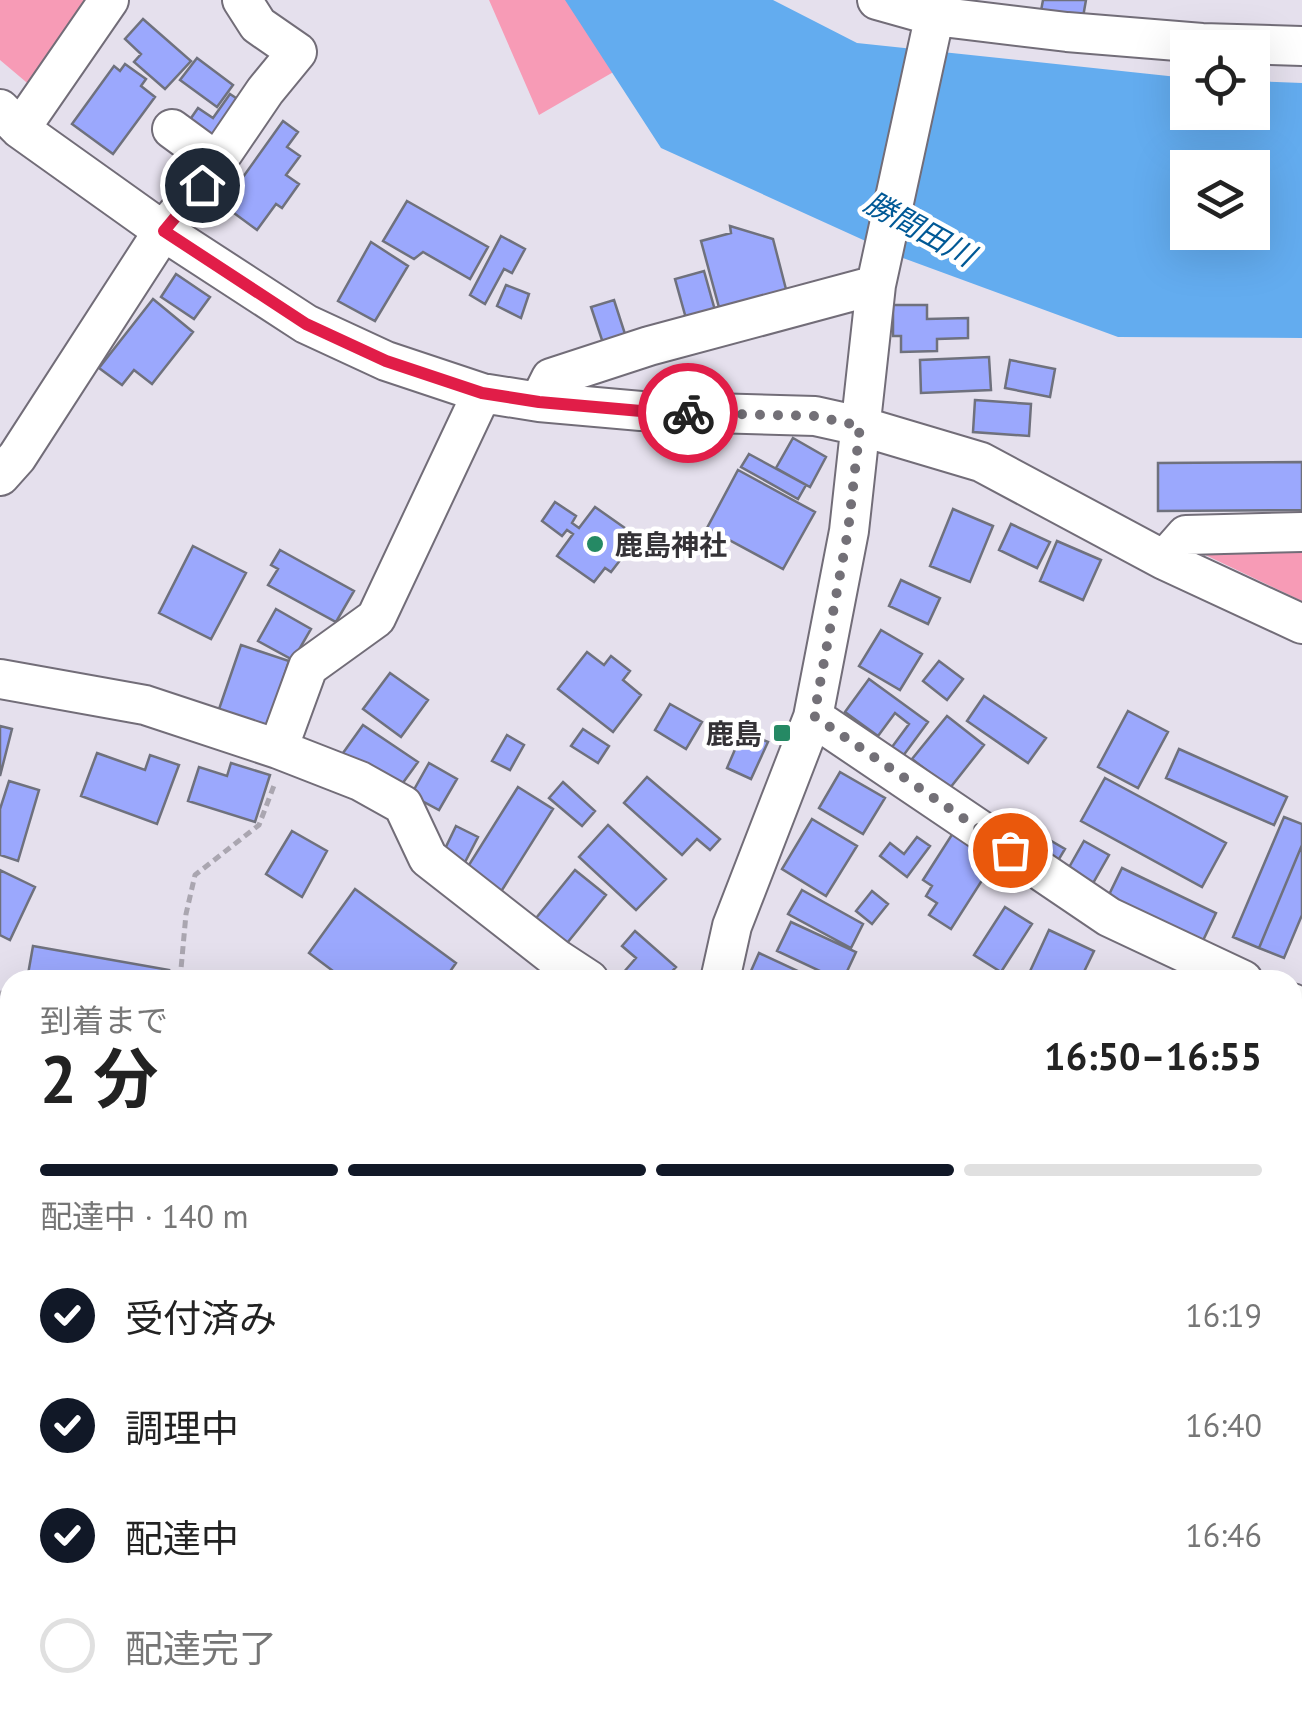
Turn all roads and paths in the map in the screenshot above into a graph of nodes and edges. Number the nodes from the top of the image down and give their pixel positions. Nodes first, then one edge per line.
1 (108, 0) edge
2 (242, 0) edge
3 (877, 0) edge
4 (935, 15) edge
5 (1302, 46) edge
6 (10, 119) edge
7 (172, 130) dead end
8 (217, 162) junction
9 (164, 231) junction
10 (878, 275) junction
11 (482, 393) junction
12 (539, 402) junction
13 (860, 426) junction
14 (0, 476) edge
15 (1302, 532) edge
16 (1164, 560) junction
17 (1302, 624) edge
18 (0, 679) edge
19 (814, 716) junction
20 (282, 750) junction
21 (181, 970) edge
22 (574, 970) edge
23 (722, 970) edge
24 (1223, 970) edge

1 - 6 street
2 - 8 street
3 - 4 street
4 - 5 street
4 - 10 street
6 - 9 street
7 - 8 street
8 - 9 street
9 - 11 street
9 - 14 street
10 - 12 street
10 - 13 street
11 - 12 street
11 - 20 street
12 - 13 street
13 - 16 street
13 - 19 street
15 - 16 street
16 - 17 street
18 - 20 street
19 - 23 street
19 - 24 street
20 - 21 path
20 - 22 street

